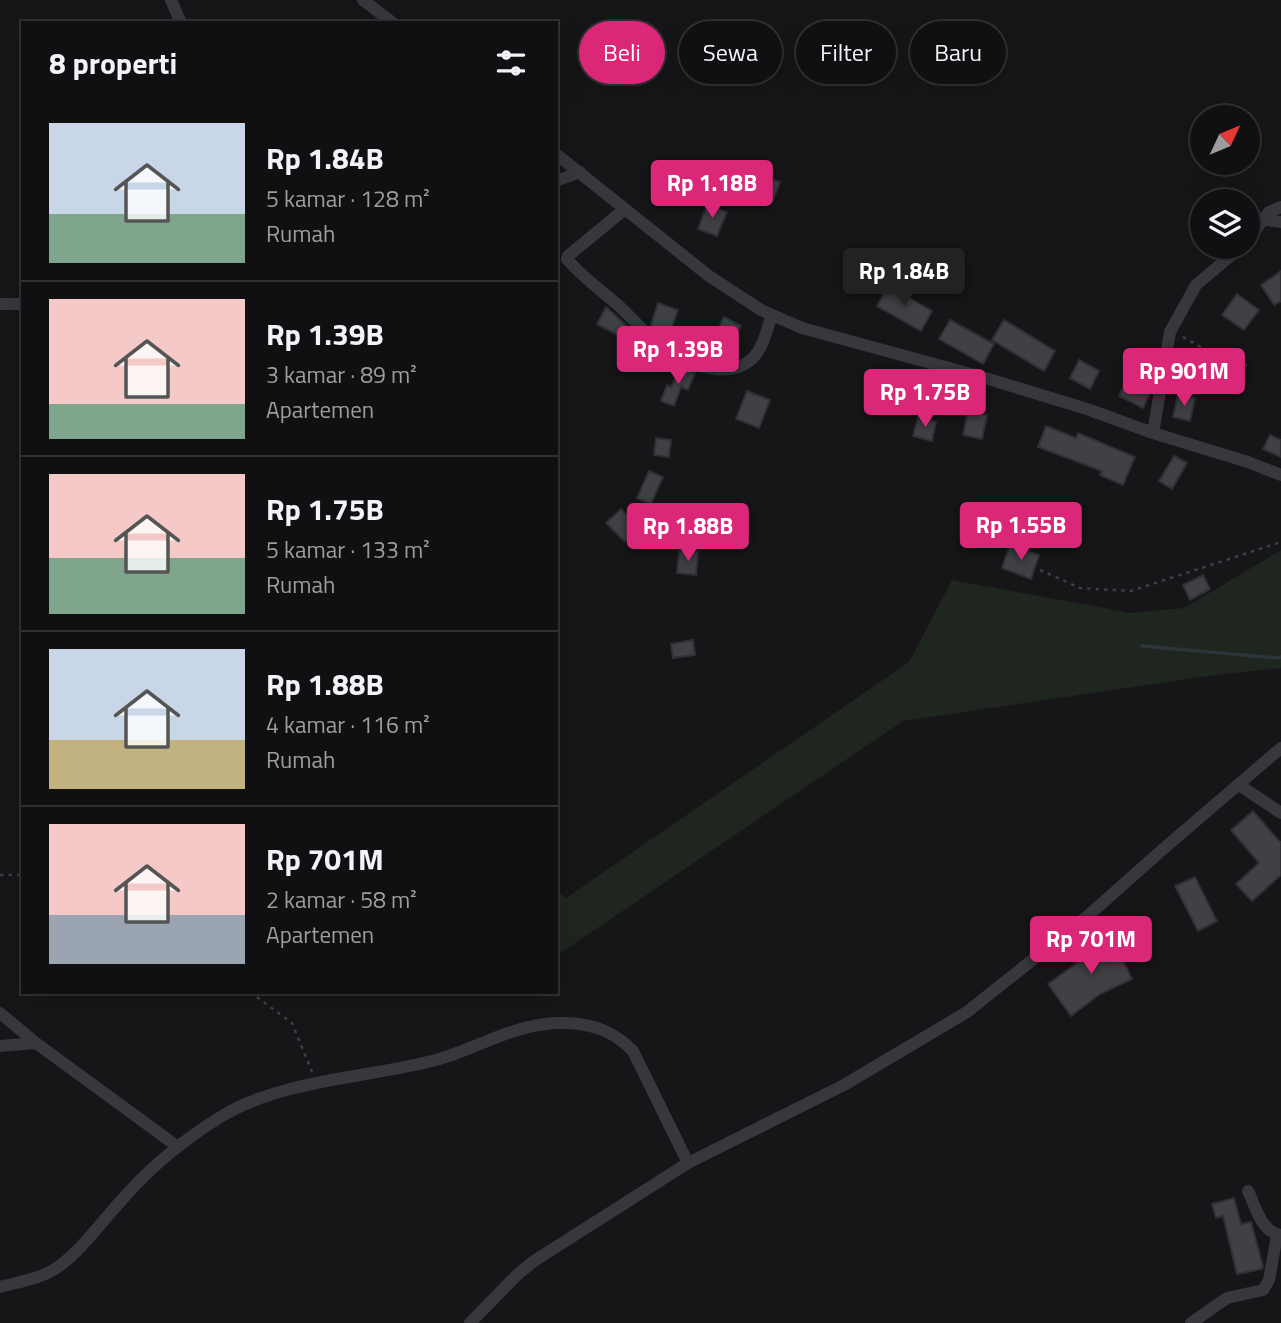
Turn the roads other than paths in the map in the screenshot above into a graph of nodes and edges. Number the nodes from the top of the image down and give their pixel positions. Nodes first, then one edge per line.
1 (171, 0) edge
2 (363, 0) edge
3 (180, 21) edge
4 (390, 21) edge
5 (558, 156) edge
6 (580, 172) junction
7 (558, 180) edge
8 (1281, 207) edge
9 (625, 209) junction
10 (1261, 219) joint
11 (1281, 222) edge
12 (1227, 259) edge
13 (0, 304) edge
14 (21, 304) edge
15 (772, 314) junction
16 (1153, 433) junction
17 (1281, 475) edge
18 (1281, 748) edge
19 (1239, 785) junction
20 (1281, 813) edge
21 (0, 1013) edge
22 (36, 1043) junction
23 (0, 1046) edge
24 (178, 1147) junction
25 (688, 1163) junction
26 (1248, 1191) dead end
27 (1279, 1235) edge
28 (0, 1287) edge
29 (470, 1323) edge
30 (1191, 1323) edge

1 - 3 street
2 - 4 street
5 - 6 street
6 - 7 street
6 - 9 street
8 - 10 street
9 - 15 street
9 - 15 street
10 - 11 street
12 - 16 street
13 - 14 street
15 - 16 street
16 - 17 street
18 - 19 street
19 - 20 street
19 - 25 street
21 - 22 street
22 - 23 street
22 - 24 street
24 - 25 street
24 - 28 street
25 - 29 street
26 - 27 street
27 - 30 street

